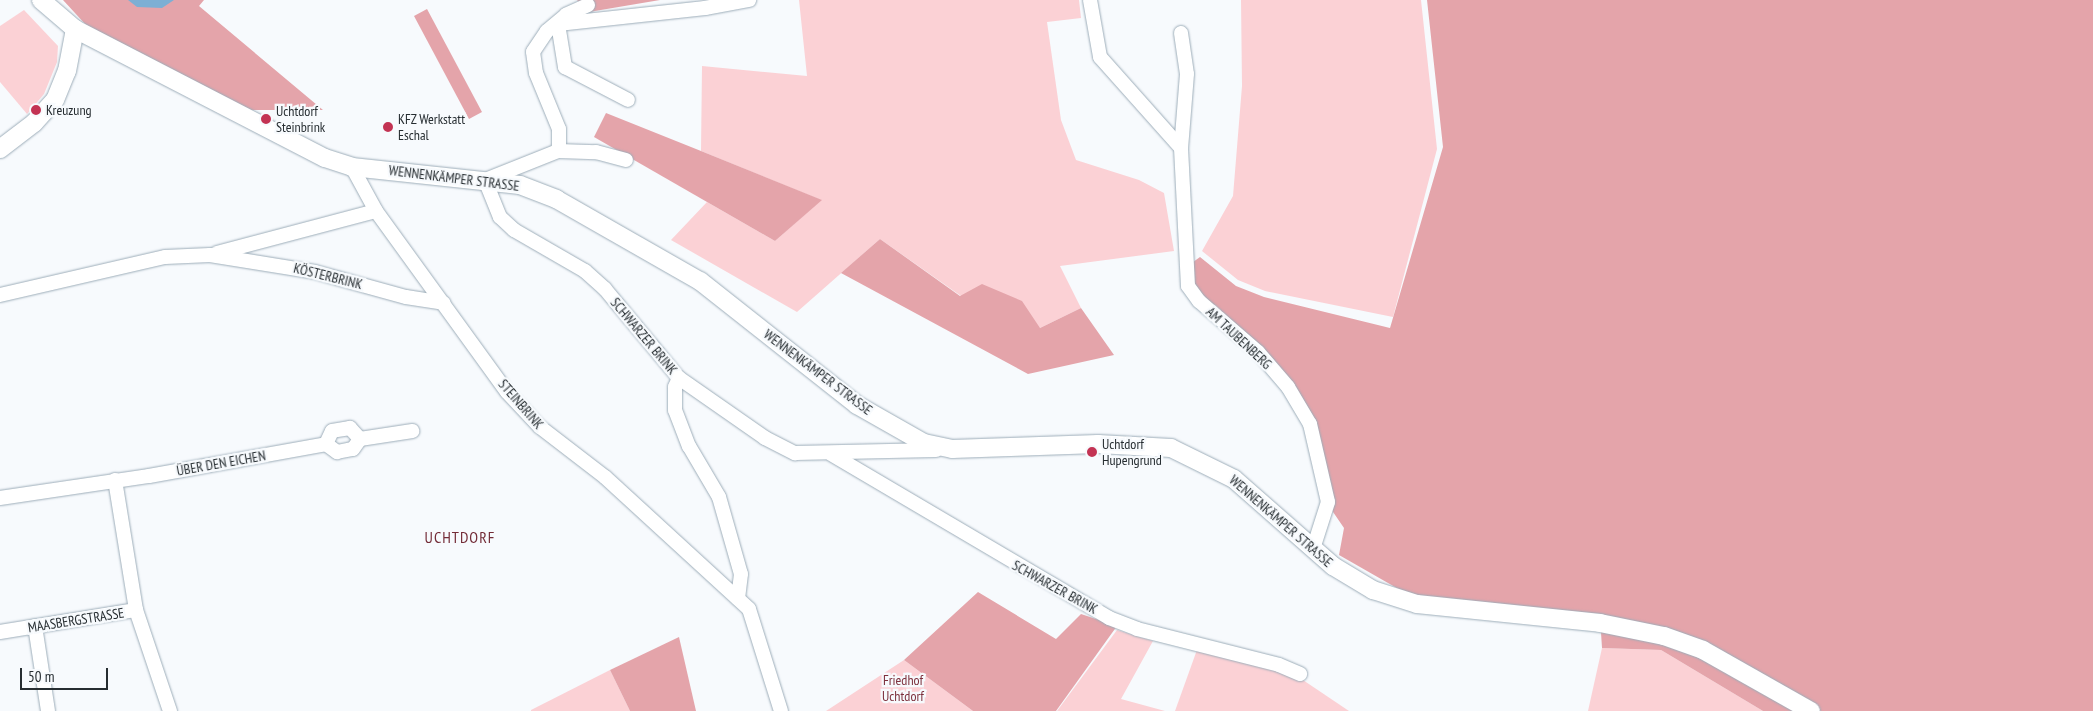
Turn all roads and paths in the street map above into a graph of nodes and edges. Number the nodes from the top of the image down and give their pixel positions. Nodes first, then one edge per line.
1 (41, 0) edge
2 (749, 0) edge
3 (1090, 0) edge
4 (588, 5) dead end
5 (558, 24) junction
6 (74, 30) junction
7 (1181, 33) dead end
8 (628, 100) dead end
9 (1180, 148) junction
10 (0, 149) edge
11 (558, 151) junction
12 (626, 160) dead end
13 (352, 167) junction
14 (485, 180) junction
15 (376, 211) junction
16 (210, 255) junction
17 (0, 295) edge
18 (444, 303) junction
19 (679, 378) junction
20 (412, 431) dead end
21 (360, 439) junction
22 (326, 444) junction
23 (952, 449) junction
24 (831, 454) junction
25 (115, 480) junction
26 (0, 498) edge
27 (1313, 549) junction
28 (738, 599) junction
29 (136, 610) junction
30 (35, 626) junction
31 (0, 632) edge
32 (1300, 674) dead end
33 (48, 711) edge
34 (170, 711) edge
35 (781, 711) edge
36 (1811, 711) edge

1 - 6 street, WENNENKÄMPER STRASSE
2 - 5 street
3 - 9 street
4 - 5 street
5 - 8 street
5 - 11 street
6 - 10 street
6 - 13 street, WENNENKÄMPER STRASSE
7 - 9 street, AM TAUBENBERG
9 - 27 street, AM TAUBENBERG
11 - 12 street
11 - 14 street
13 - 14 street, WENNENKÄMPER STRASSE
13 - 15 street, STEINBRINK
14 - 19 street, SCHWARZER BRINK
14 - 23 street, WENNENKÄMPER STRASSE
15 - 16 street, KÖSTERBRINK
15 - 18 street, STEINBRINK
16 - 17 street, KÖSTERBRINK
16 - 18 street, KÖSTERBRINK
18 - 28 street, STEINBRINK
19 - 24 street, SCHWARZER BRINK
19 - 28 street
20 - 21 street, ÜBER DEN EICHEN
21 - 22 street, ÜBER DEN EICHEN
21 - 22 street
22 - 25 street, ÜBER DEN EICHEN
23 - 24 street, SCHWARZER BRINK
23 - 27 street, WENNENKÄMPER STRASSE
24 - 32 street, SCHWARZER BRINK
25 - 26 street, ÜBER DEN EICHEN
25 - 29 street
27 - 36 street, WENNENKÄMPER STRASSE
28 - 35 street, STEINBRINK
29 - 30 street, MAASBERGSTRASSE
29 - 34 street, MAASBERGSTRASSE
30 - 31 street, MAASBERGSTRASSE
30 - 33 street

